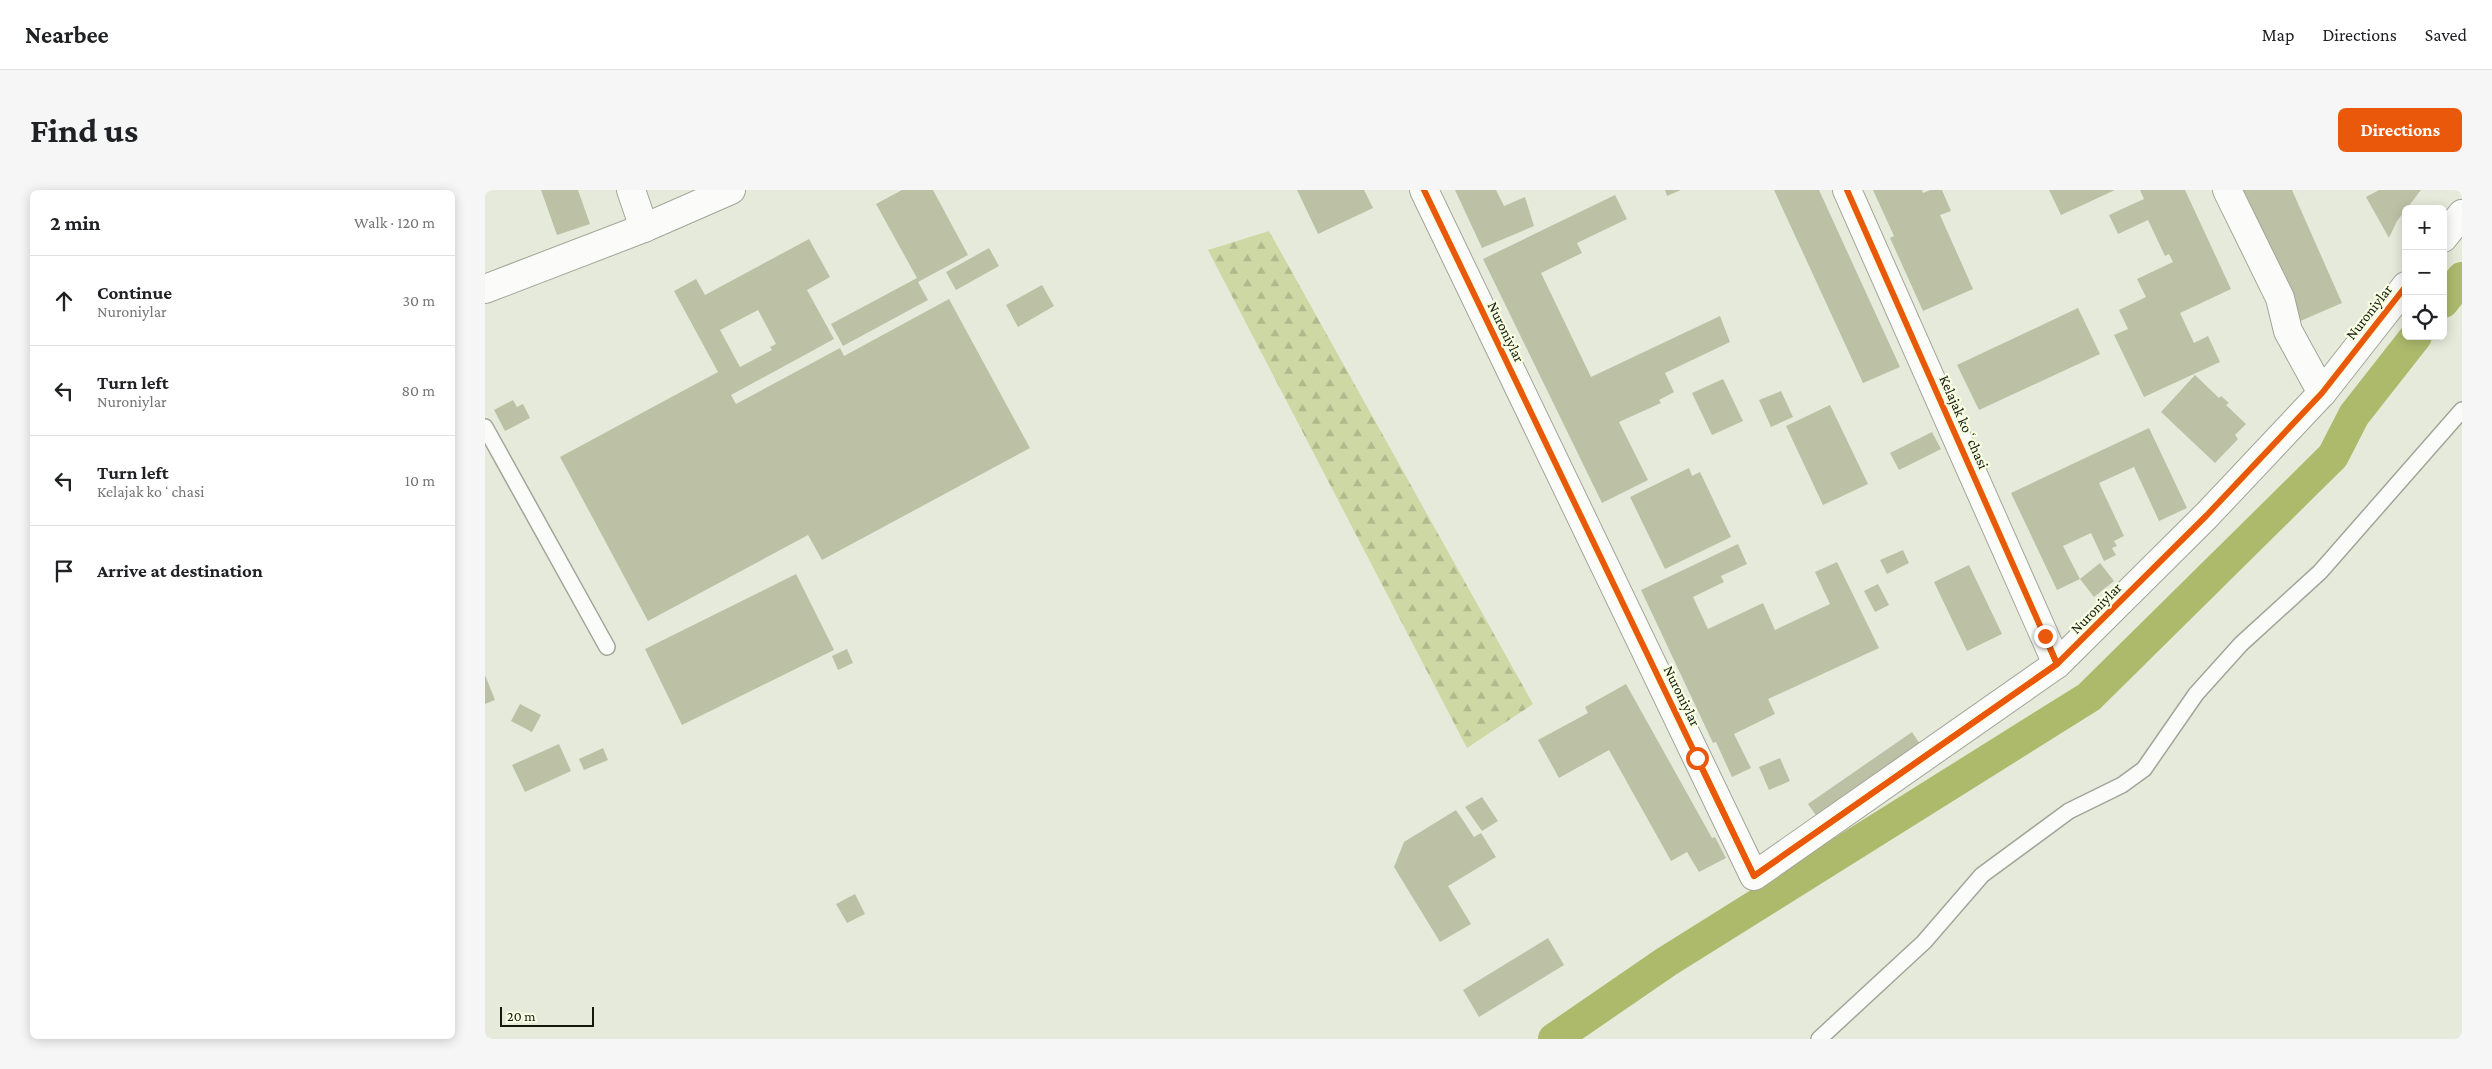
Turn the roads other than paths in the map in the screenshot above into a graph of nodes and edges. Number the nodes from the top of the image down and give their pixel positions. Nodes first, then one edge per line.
1 (631, 190) edge
2 (731, 190) edge
3 (1424, 190) edge
4 (1847, 190) edge
5 (2227, 190) edge
6 (2462, 214) edge
7 (644, 228) junction
8 (2447, 233) edge
9 (485, 289) edge
10 (2402, 291) edge
11 (2322, 393) junction
12 (2462, 410) edge
13 (485, 427) edge
14 (607, 647) dead end
15 (2057, 664) junction
16 (1819, 1039) edge

1 - 7 street
2 - 7 street
3 - 15 street, Nuroniylar
4 - 15 street, Kelajak koʻchasi
5 - 11 street
6 - 8 street
7 - 9 street
10 - 11 street, Nuroniylar
11 - 15 street, Nuroniylar
12 - 16 lane
13 - 14 lane

